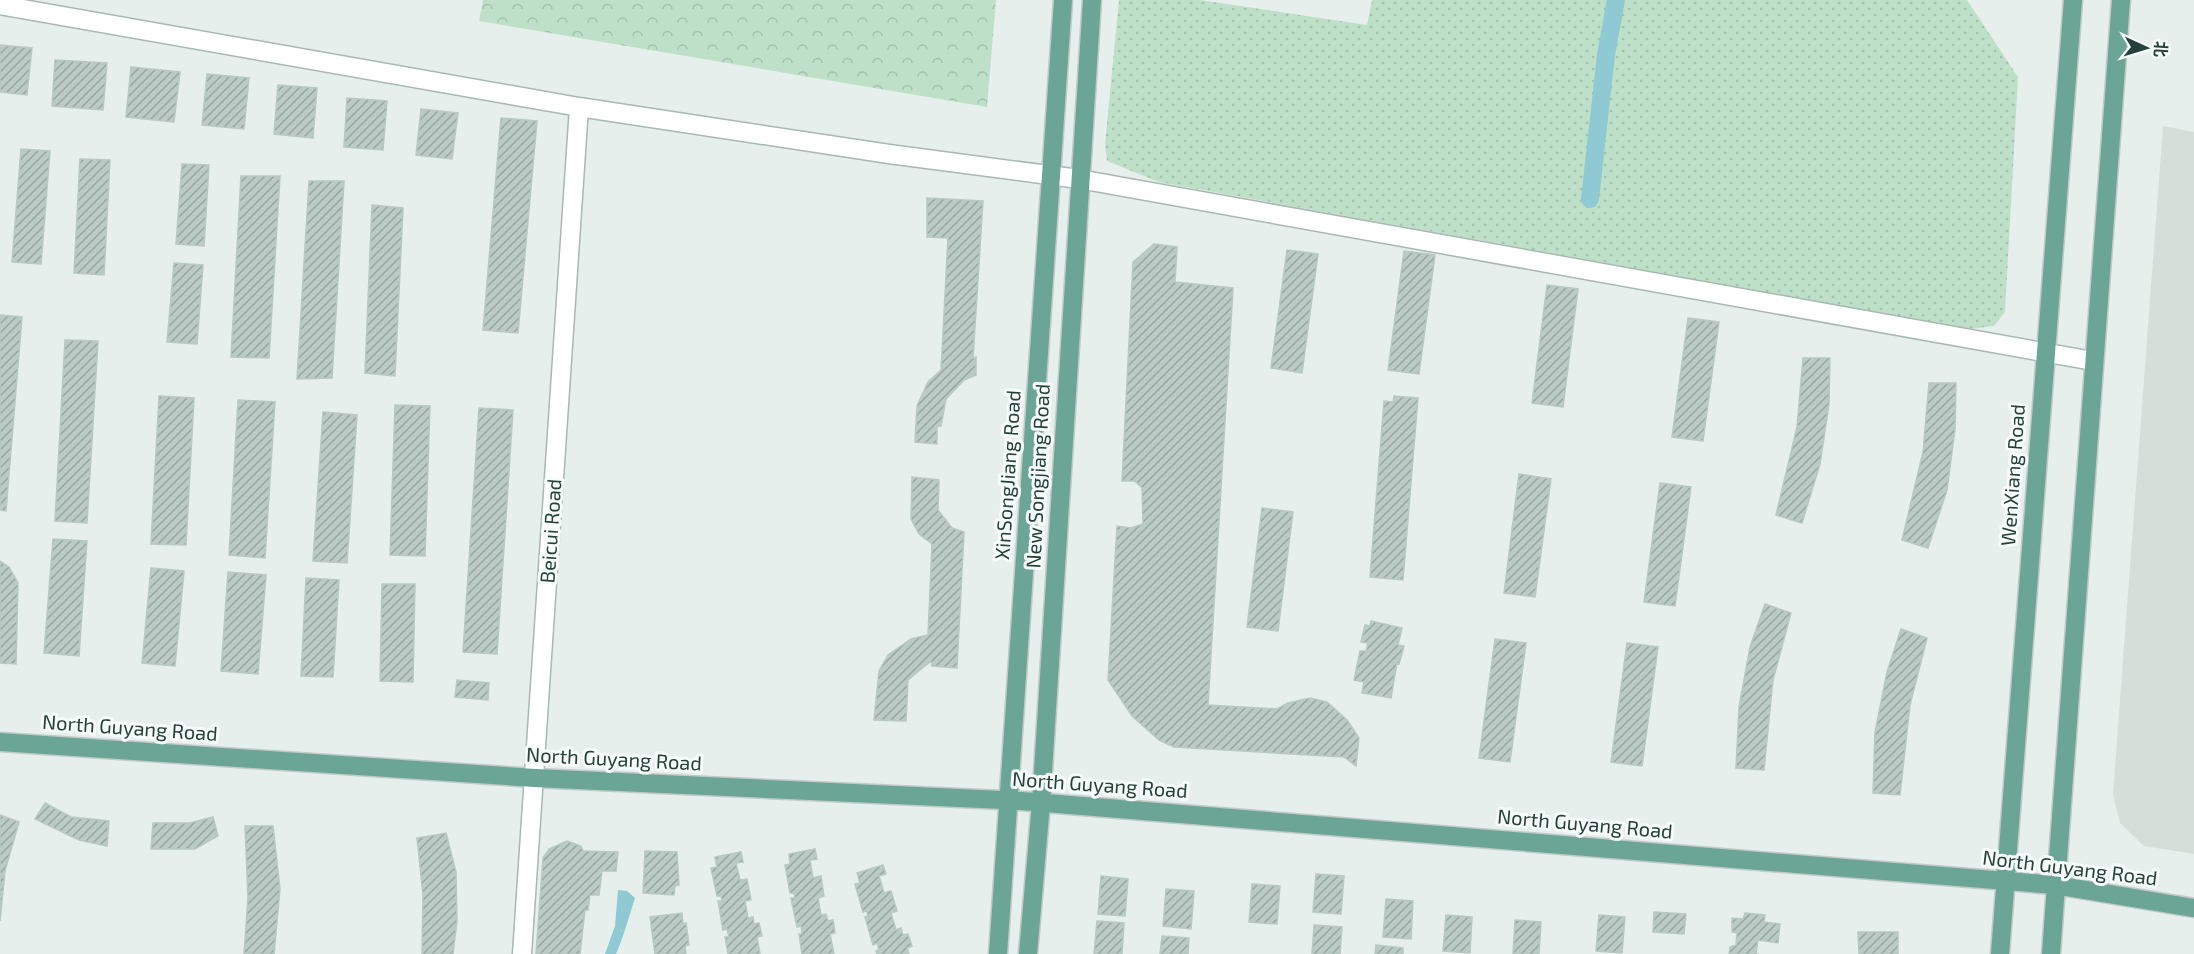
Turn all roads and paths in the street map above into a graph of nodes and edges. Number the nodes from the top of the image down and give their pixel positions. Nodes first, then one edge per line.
1 (1063, 0) edge
2 (1092, 0) edge
3 (2073, 0) edge
4 (2121, 0) edge
5 (0, 5) edge
6 (579, 108) junction
7 (1052, 176) junction
8 (1079, 179) junction
9 (2044, 352) junction
10 (2093, 361) junction
11 (0, 742) edge
12 (535, 778) junction
13 (1008, 801) junction
14 (1041, 803) junction
15 (2006, 881) junction
16 (2055, 885) junction
17 (2194, 908) edge
18 (522, 954) edge
19 (998, 954) edge
20 (1028, 954) edge
21 (2000, 954) edge
22 (2051, 954) edge

1 - 7 main road, XinSongJiang Road
2 - 8 main road, New Songjiang Road
3 - 9 main road, WenXiang Road
4 - 10 main road
5 - 6 street
6 - 7 street
6 - 12 street, Beicui Road
7 - 8 street
7 - 13 main road, XinSongJiang Road
8 - 9 street
8 - 14 main road, New Songjiang Road
9 - 10 street
9 - 15 main road, WenXiang Road
10 - 16 main road
11 - 12 main road, North Guyang Road
12 - 13 main road, North Guyang Road
12 - 18 street, Beicui Road
13 - 14 main road, North Guyang Road
13 - 19 main road, XinSongJiang Road
14 - 15 main road, North Guyang Road
14 - 20 main road, New Songjiang Road
15 - 16 main road, North Guyang Road
15 - 21 main road, WenXiang Road
16 - 17 main road, North Guyang Road
16 - 22 main road

